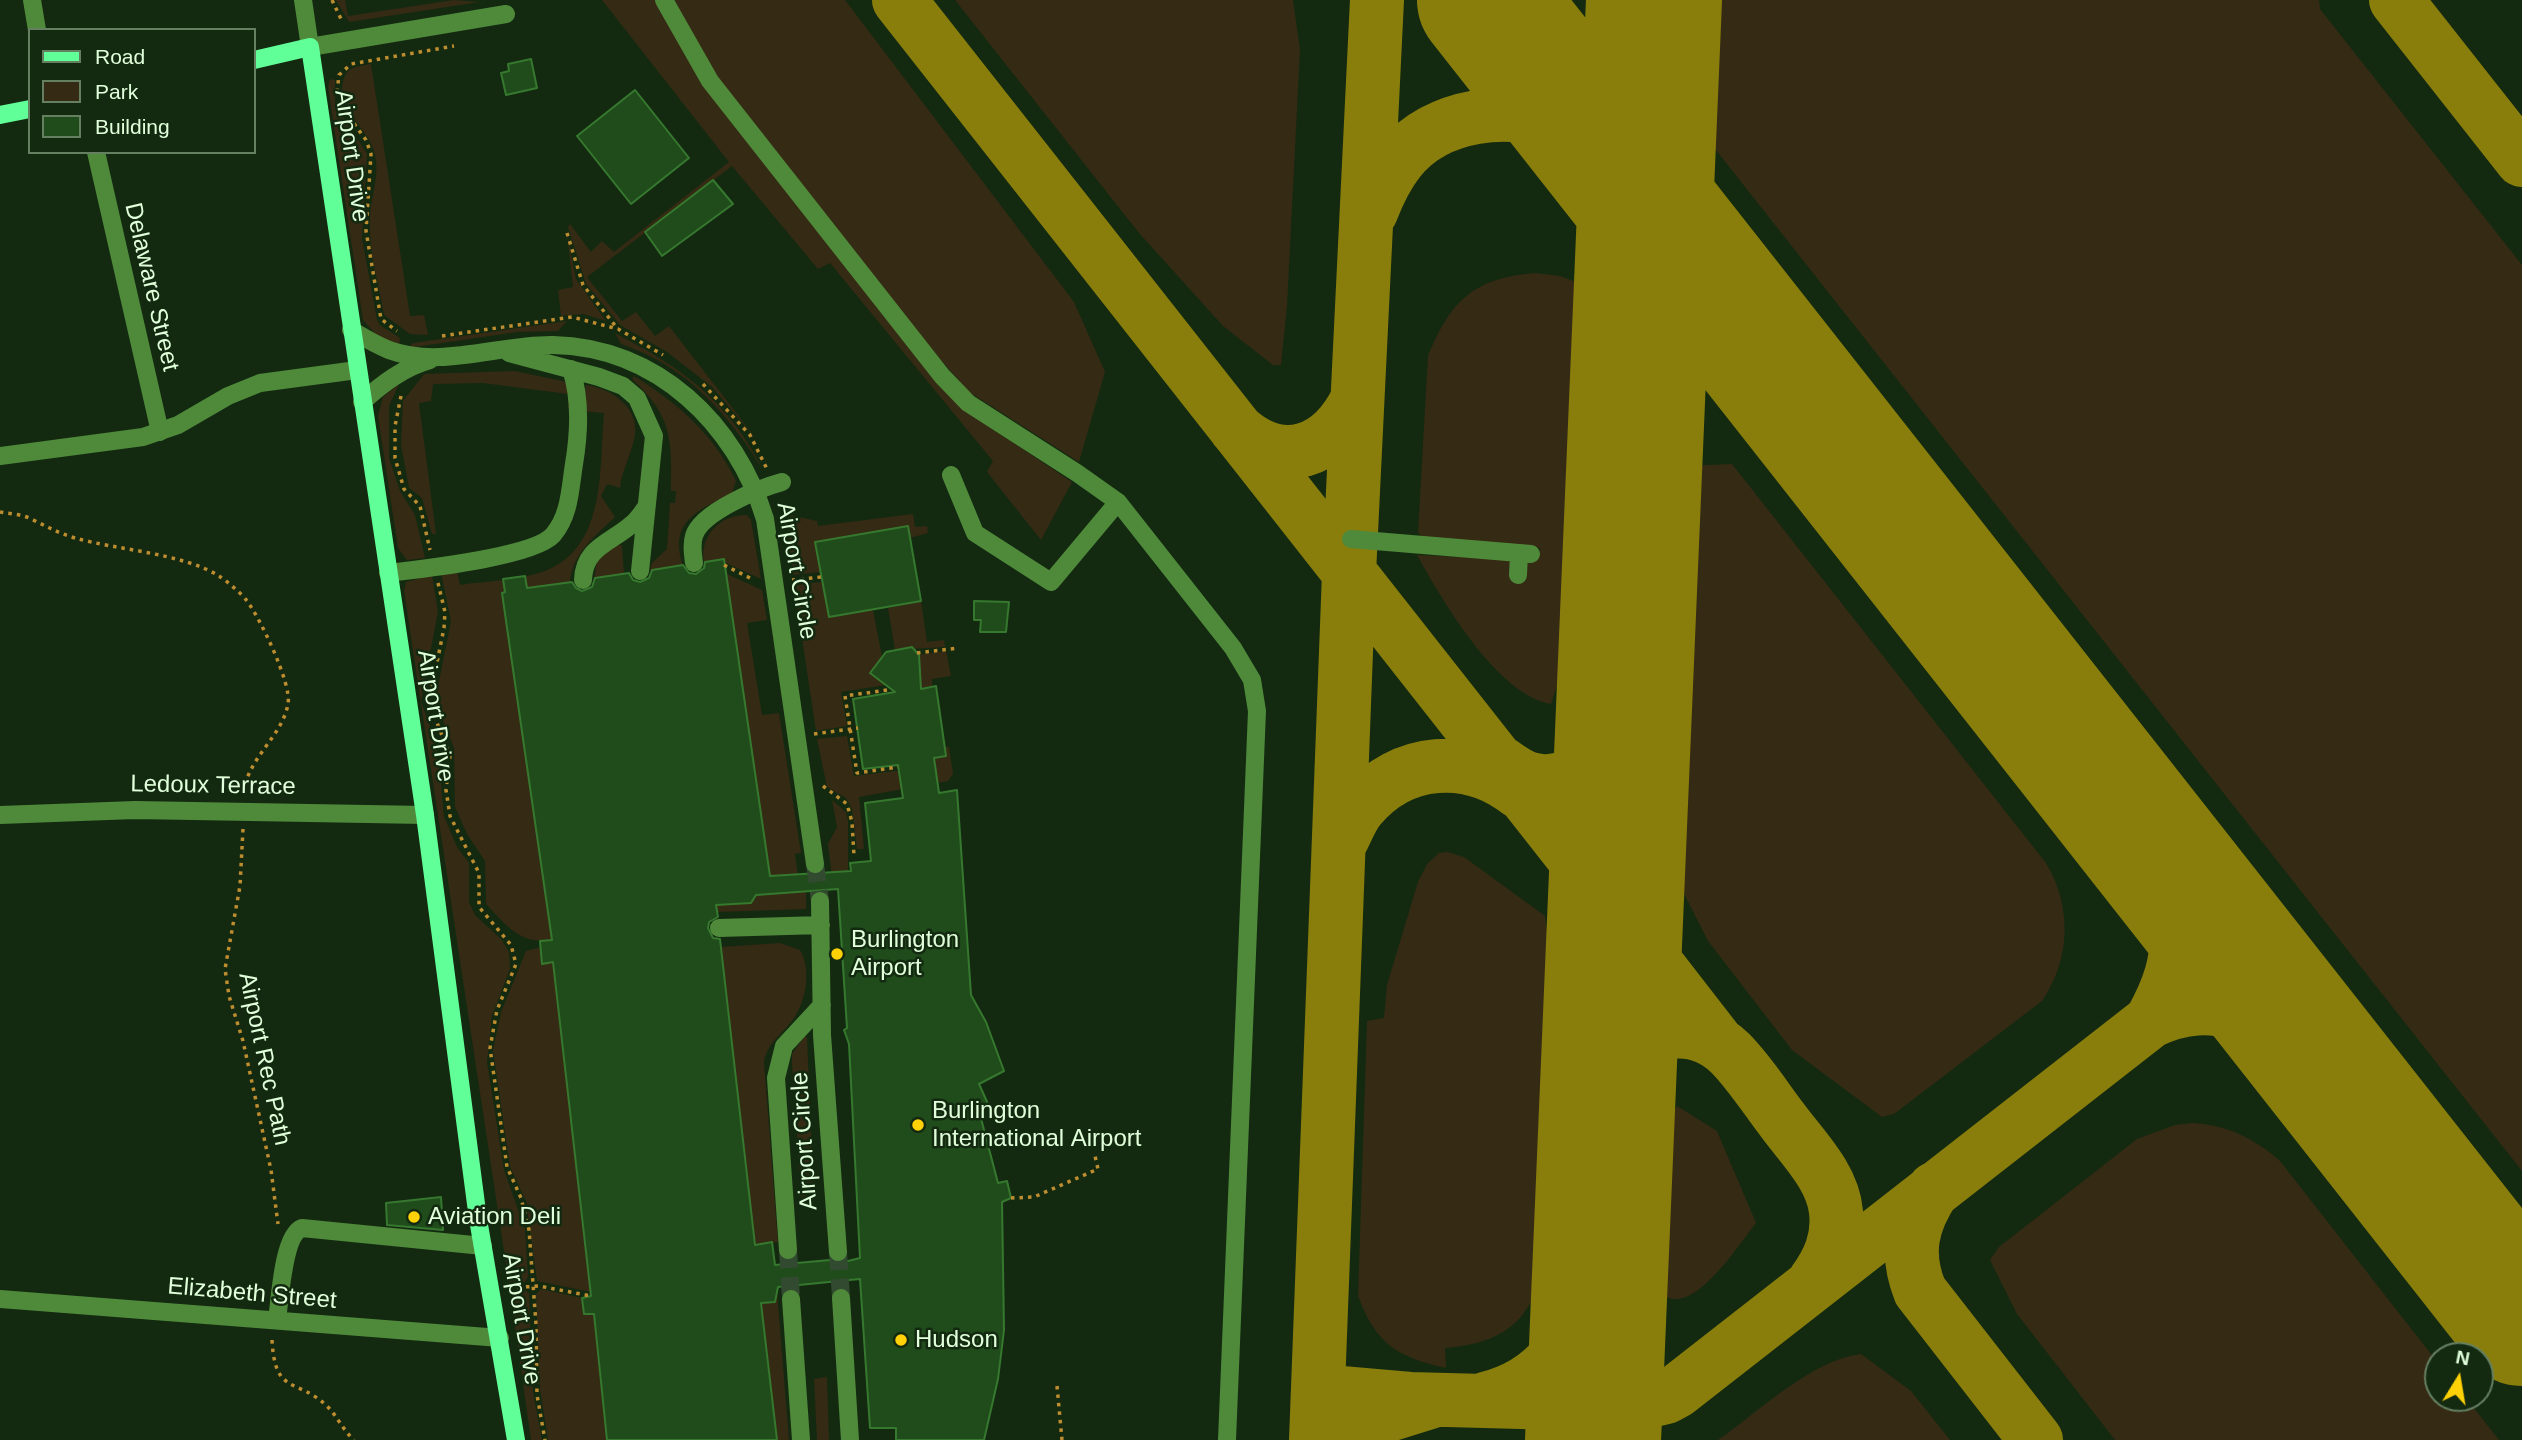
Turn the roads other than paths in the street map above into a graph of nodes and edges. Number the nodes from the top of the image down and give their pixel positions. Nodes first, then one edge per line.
1 (32, 0) edge
2 (303, 0) edge
3 (664, 0) edge
4 (506, 14) dead end
5 (37, 28) edge
6 (310, 47) junction
7 (256, 60) edge
8 (28, 109) edge
9 (0, 116) edge
10 (96, 154) edge
11 (351, 330) junction
12 (498, 349) junction
13 (444, 356) junction
14 (478, 364) dead end
15 (571, 369) junction
16 (357, 370) junction
17 (362, 401) junction
18 (160, 432) junction
19 (0, 456) edge
20 (951, 475) dead end
21 (782, 482) dead end
22 (756, 489) junction
23 (1118, 502) junction
24 (647, 506) junction
25 (1351, 539) dead end
26 (694, 563) dead end
27 (640, 571) dead end
28 (388, 573) junction
29 (1518, 575) dead end
30 (583, 580) dead end
31 (0, 815) edge
32 (425, 815) junction
33 (815, 864) tunnel mouth
34 (820, 901) tunnel mouth
35 (821, 925) junction
36 (719, 928) dead end
37 (822, 1005) junction
38 (484, 1246) junction
39 (788, 1250) tunnel mouth
40 (838, 1252) tunnel mouth
41 (841, 1298) tunnel mouth
42 (0, 1299) edge
43 (791, 1299) tunnel mouth
44 (274, 1320) junction
45 (500, 1338) junction
46 (851, 1439) edge
47 (516, 1440) edge
48 (801, 1440) edge
49 (1227, 1440) edge

1 - 5 street
2 - 6 street, Airport Drive
3 - 23 street
4 - 6 street
6 - 7 main road
6 - 11 main road, Airport Drive
8 - 9 main road
10 - 18 street, Delaware Street
11 - 13 street, Airport Circle
11 - 16 main road, Airport Drive
12 - 13 street, Airport Circle
12 - 15 street
12 - 22 street, Airport Circle
13 - 14 street
13 - 17 street, Airport Circle
15 - 24 street
15 - 28 street
16 - 17 main road, Airport Drive
16 - 18 street
17 - 28 main road, Airport Drive
18 - 19 street
20 - 23 street
21 - 22 street
22 - 26 street
22 - 33 street, Airport Circle
23 - 49 street
24 - 27 street
24 - 30 street
25 - 29 street
28 - 32 main road, Airport Drive
31 - 32 street, Ledoux Terrace
32 - 38 main road, Airport Drive
34 - 35 street, Airport Circle
35 - 36 street
35 - 37 street, Airport Circle
37 - 39 street
37 - 40 street, Airport Circle
38 - 44 street
38 - 45 main road, Airport Drive
41 - 46 street
42 - 44 street, Elizabeth Street
43 - 48 street
44 - 45 street, Elizabeth Street
45 - 47 main road, Airport Drive

